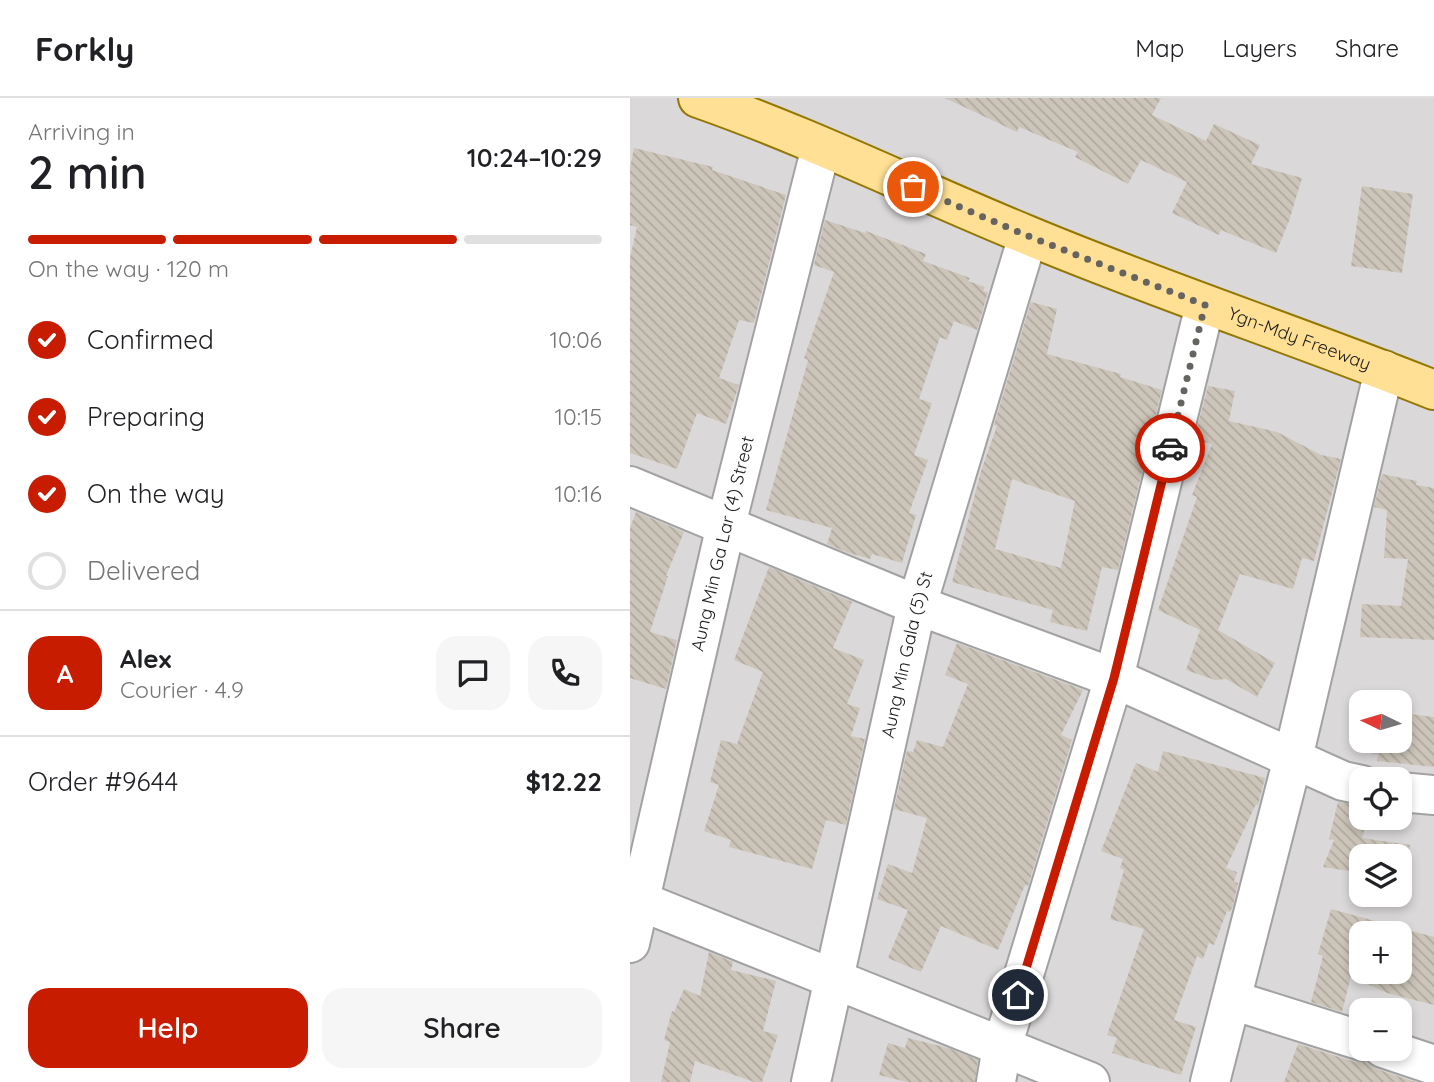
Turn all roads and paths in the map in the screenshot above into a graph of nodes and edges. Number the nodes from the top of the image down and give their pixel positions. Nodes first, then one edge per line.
1 (698, 98) edge
2 (762, 108) edge
3 (821, 147) junction
4 (1028, 236) junction
5 (1205, 305) junction
6 (1384, 370) junction
7 (1434, 390) edge
8 (630, 486) edge
9 (726, 526) junction
10 (917, 605) junction
11 (1114, 678) junction
12 (1293, 758) junction
13 (1349, 782) edge
14 (1412, 793) edge
15 (1434, 795) edge
16 (635, 899) edge
17 (630, 943) edge
18 (834, 979) junction
19 (1231, 1000) junction
20 (1349, 1037) edge
21 (1412, 1058) edge
22 (999, 1065) edge
23 (1434, 1065) edge
24 (811, 1082) edge
25 (1090, 1082) edge
26 (1210, 1082) edge

1 - 2 main road, Ygn-Mdy Freeway
2 - 3 main road, Ygn-Mdy Freeway
3 - 4 main road, Ygn-Mdy Freeway
3 - 9 street, Aung Min Ga Lar (4) Street
4 - 5 main road, Ygn-Mdy Freeway
4 - 10 street, Aung Min Gala (5) St
5 - 6 main road, Ygn-Mdy Freeway
5 - 11 street
6 - 7 main road, Ygn-Mdy Freeway
6 - 12 street
8 - 9 street
9 - 10 street
9 - 16 street, Aung Min Ga Lar (4) Street
10 - 11 street
10 - 18 street, Aung Min Gala (5) St
11 - 12 street
11 - 22 street
12 - 13 street
12 - 19 street
14 - 15 street
16 - 17 street, Aung Min Ga Lar (4) Street
16 - 18 street
18 - 22 street
18 - 24 street, Aung Min Gala (5) St
19 - 20 street
19 - 26 street
21 - 23 street
22 - 25 street

